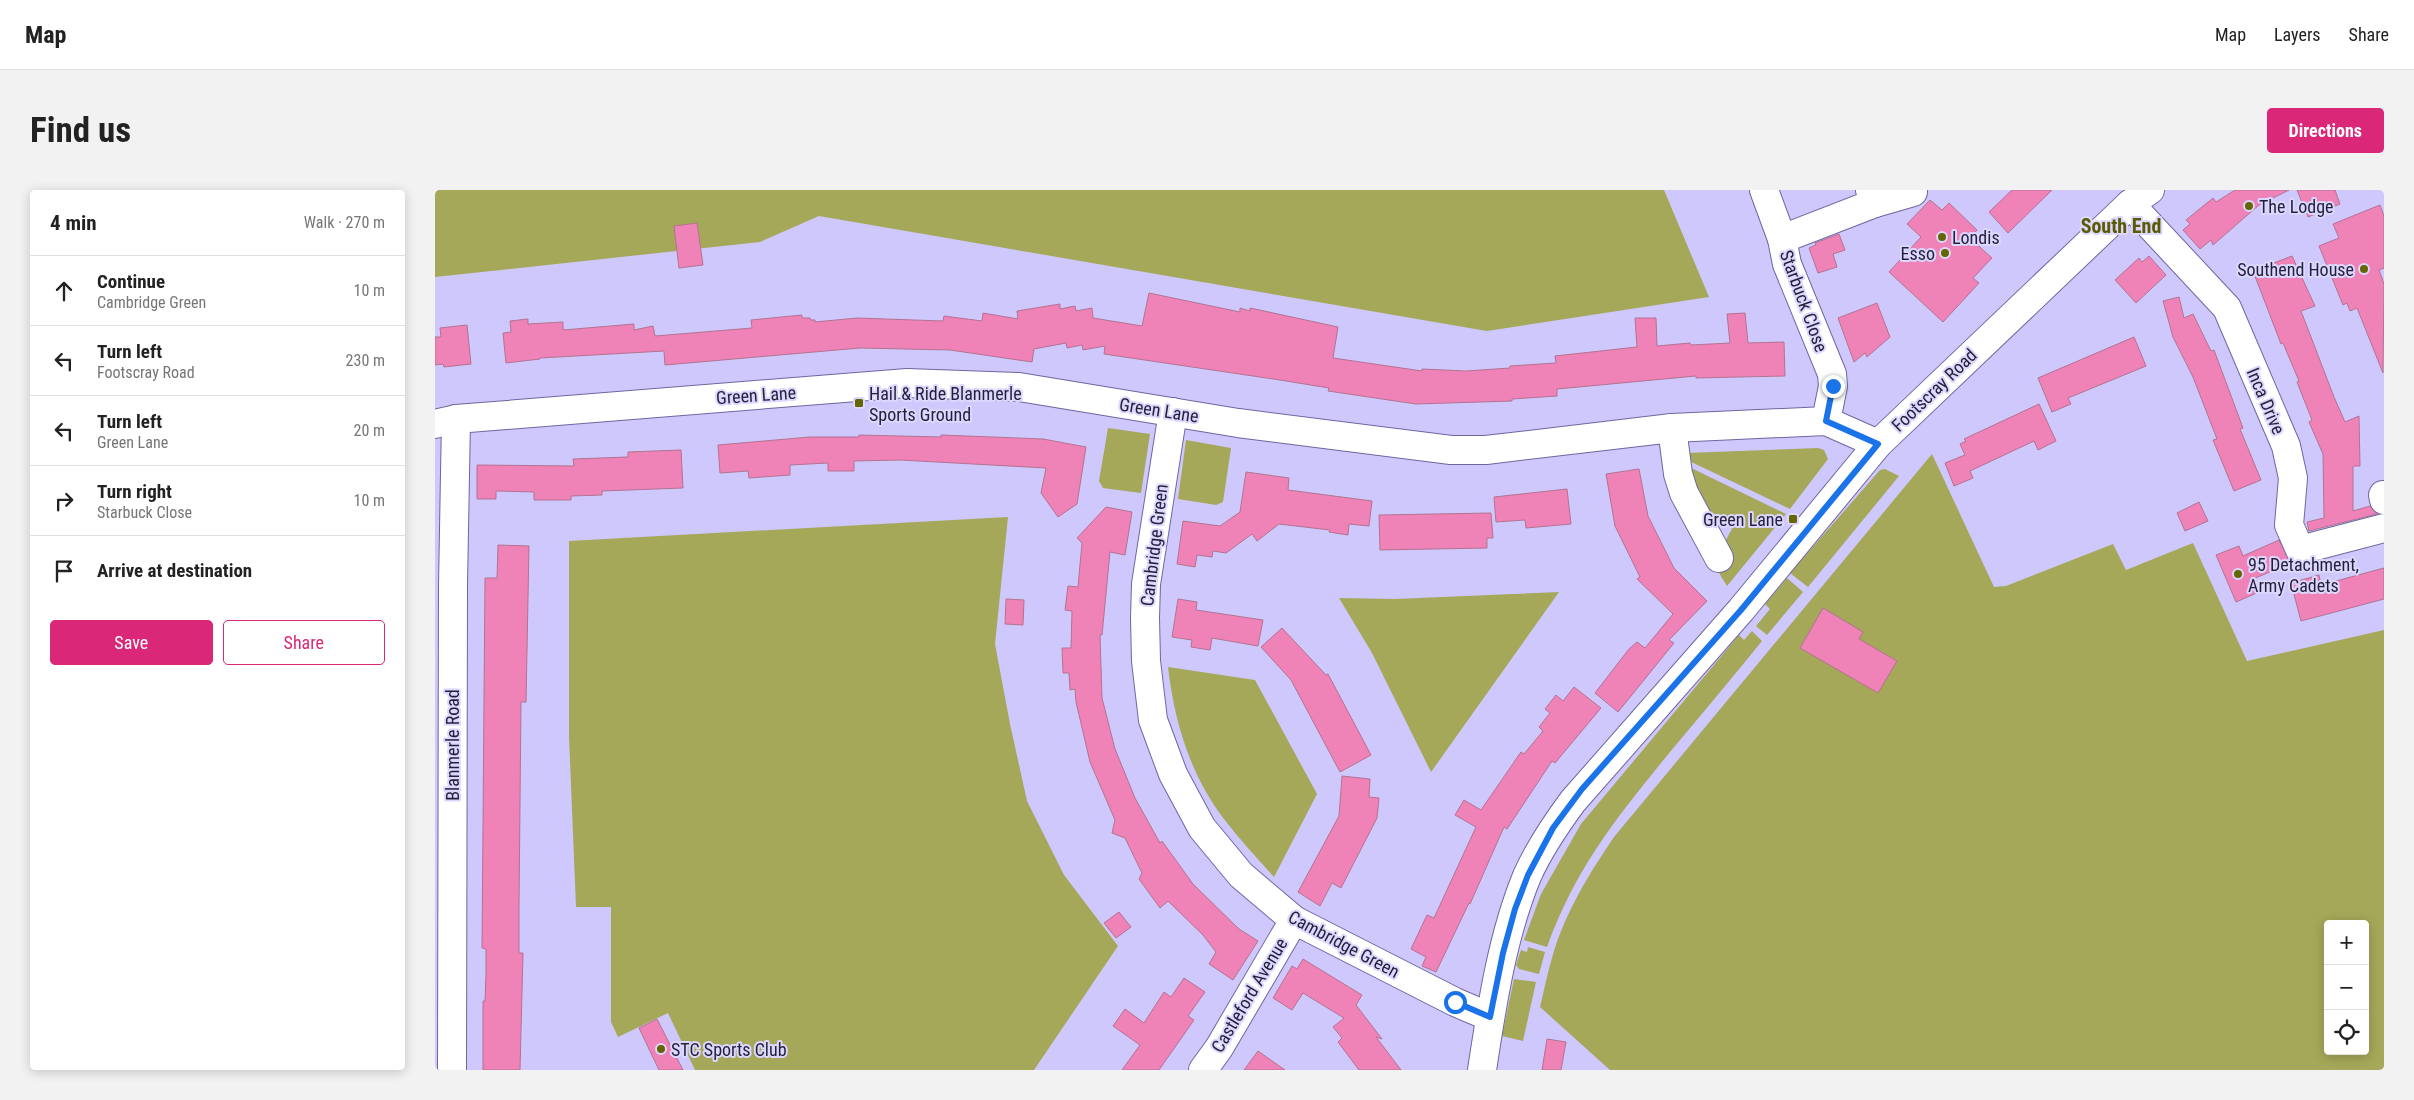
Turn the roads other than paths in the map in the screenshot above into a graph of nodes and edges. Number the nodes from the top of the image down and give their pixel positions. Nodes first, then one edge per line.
1 (1764, 190) edge
2 (1913, 192) dead end
3 (1872, 197) edge
4 (2140, 197) edge
5 (1782, 239) junction
6 (1173, 412) junction
7 (1826, 421) junction
8 (446, 422) edge
9 (1672, 428) junction
10 (1878, 444) junction
11 (2384, 528) edge
12 (1719, 558) dead end
13 (1294, 920) junction
14 (1490, 1017) junction
15 (452, 1070) edge
16 (1203, 1070) edge
17 (1482, 1070) edge

1 - 5 street, Starbuck Close
2 - 3 street, Starbuck Close
3 - 5 street, Starbuck Close
4 - 10 street, Footscray Road
4 - 11 street, Inca Drive
5 - 7 street, Starbuck Close
6 - 8 street, Green Lane
6 - 9 street, Green Lane
6 - 13 street, Cambridge Green
7 - 9 street, Green Lane
7 - 10 street, Green Lane
8 - 15 street, Blanmerle Road
9 - 12 street
10 - 14 street, Footscray Road
13 - 14 street, Cambridge Green
13 - 16 street, Castleford Avenue
14 - 17 street, Footscray Road

